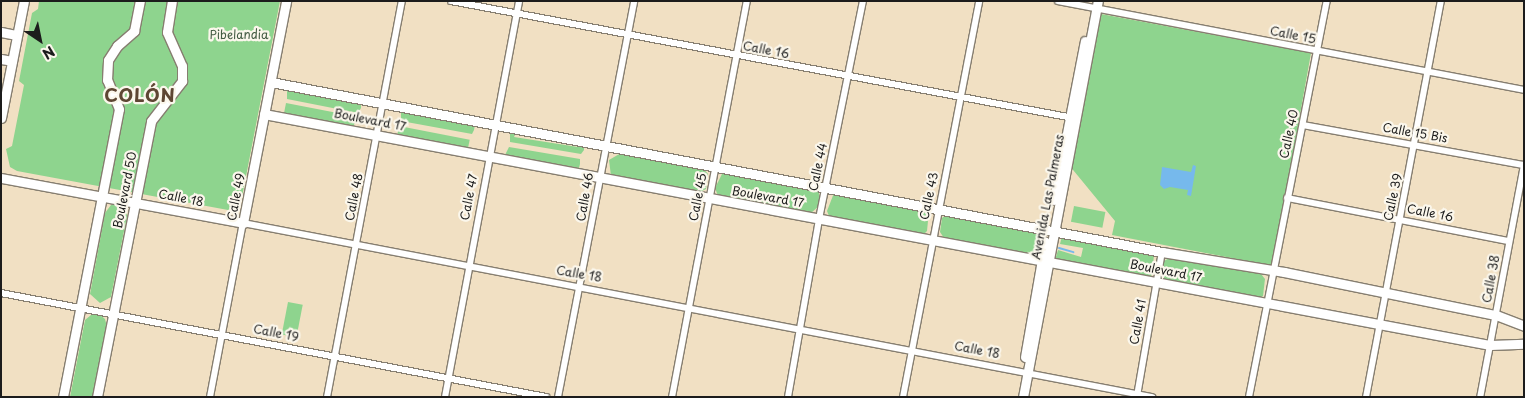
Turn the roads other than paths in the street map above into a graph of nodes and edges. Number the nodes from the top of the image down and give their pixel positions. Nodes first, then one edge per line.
1 (24, 1) edge
2 (140, 1) edge
3 (172, 1) edge
4 (286, 1) edge
5 (402, 1) edge
6 (451, 1) edge
7 (519, 1) edge
8 (634, 1) edge
9 (747, 1) edge
10 (863, 1) edge
11 (978, 1) edge
12 (1058, 1) edge
13 (1327, 1) edge
14 (1441, 1) edge
15 (1094, 5) edge
16 (516, 14) junction
17 (1, 32) edge
18 (627, 34) junction
19 (18, 35) junction
20 (1317, 51) junction
21 (737, 56) junction
22 (1, 59) edge
23 (12, 61) junction
24 (1428, 72) junction
25 (848, 76) junction
26 (271, 82) junction
27 (1524, 90) edge
28 (960, 98) junction
29 (384, 103) junction
30 (264, 114) junction
31 (1, 118) edge
32 (1073, 119) junction
33 (495, 124) junction
34 (1303, 125) junction
35 (378, 134) junction
36 (606, 144) junction
37 (1416, 144) junction
38 (488, 156) junction
39 (715, 165) junction
40 (1524, 165) edge
41 (600, 176) junction
42 (1, 178) edge
43 (825, 187) junction
44 (100, 196) junction
45 (709, 198) junction
46 (1287, 198) junction
47 (135, 202) junction
48 (938, 208) junction
49 (819, 219) junction
50 (1400, 219) junction
51 (243, 223) junction
52 (1051, 231) junction
53 (931, 241) junction
54 (1509, 241) junction
55 (356, 244) junction
56 (1162, 252) junction
57 (1044, 262) junction
58 (467, 267) junction
59 (1272, 272) junction
60 (1157, 282) junction
61 (579, 287) junction
62 (1, 293) edge
63 (1387, 293) junction
64 (1268, 302) junction
65 (80, 306) junction
66 (689, 308) junction
67 (113, 313) junction
68 (1496, 315) junction
69 (1381, 325) junction
70 (1524, 326) edge
71 (801, 329) junction
72 (222, 334) junction
73 (1524, 344) edge
74 (1490, 345) junction
75 (912, 350) junction
76 (335, 357) junction
77 (1025, 372) junction
78 (448, 378) junction
79 (1137, 395) edge
80 (63, 397) edge
81 (97, 397) edge
82 (210, 397) edge
83 (327, 397) edge
84 (445, 397) edge
85 (546, 397) edge
86 (558, 397) edge
87 (672, 397) edge
88 (788, 397) edge
89 (903, 397) edge
90 (1017, 397) edge
91 (1023, 397) edge
92 (1152, 397) edge
93 (1249, 397) edge
94 (1366, 397) edge
95 (1480, 397) edge

1 - 19 main road
2 - 44 main road, Boulevard 50
3 - 47 main road, Boulevard 50
4 - 26 main road, Calle 49
5 - 29 street, Calle 48
6 - 16 street, Calle 16
7 - 16 street, Calle 47
8 - 18 street, Calle 46
9 - 21 street, Calle 45
10 - 25 street, Calle 44
11 - 28 street, Calle 43
12 - 15 street, Calle 15
13 - 20 street, Calle 40
14 - 24 street, Calle 39
15 - 20 street, Calle 15
15 - 32 main road, Avenida Las Palmeras
16 - 18 street, Calle 16
16 - 33 street, Calle 47
17 - 19 main road
18 - 21 street, Calle 16
18 - 36 street, Calle 46
19 - 23 main road
20 - 24 street, Calle 15
20 - 34 street, Calle 40
21 - 25 street, Calle 16
21 - 39 street, Calle 45
22 - 23 main road
23 - 31 main road
24 - 27 street, Calle 15
24 - 37 street, Calle 39
25 - 28 street, Calle 16
25 - 43 street, Calle 44
26 - 29 main road, Boulevard 17
26 - 30 main road, Calle 49
28 - 32 street, Calle 16
28 - 48 street, Calle 43
29 - 33 main road, Boulevard 17
29 - 35 street, Calle 48
30 - 35 main road, Boulevard 17
30 - 51 main road, Calle 49
32 - 52 main road, Avenida Las Palmeras
33 - 36 main road, Boulevard 17
33 - 38 street, Calle 47
34 - 37 street, Calle 15 Bis
34 - 46 street, Calle 40
35 - 38 main road, Boulevard 17
35 - 55 street, Calle 48
36 - 39 main road, Boulevard 17
36 - 41 street, Calle 46
37 - 40 street, Calle 15 Bis
37 - 50 street, Calle 39
38 - 41 main road, Boulevard 17
38 - 58 street, Calle 47
39 - 43 main road, Boulevard 17
39 - 45 street, Calle 45
40 - 54 street, Calle 38
41 - 45 main road, Boulevard 17
41 - 61 street, Calle 46
42 - 44 main road, Calle 18
43 - 48 main road, Boulevard 17
43 - 49 street, Calle 44
44 - 47 main road, Calle 18
44 - 65 main road, Boulevard 50
45 - 49 main road, Boulevard 17
45 - 66 street, Calle 45
46 - 50 street, Calle 16
46 - 59 street, Calle 40
47 - 51 main road, Calle 18
47 - 67 main road, Boulevard 50
48 - 52 main road, Boulevard 17
48 - 53 street, Calle 43
49 - 53 main road, Boulevard 17
49 - 71 street, Calle 44
50 - 54 street, Calle 16
50 - 63 street, Calle 39
51 - 55 street, Calle 18
51 - 72 street, Calle 49
52 - 56 main road, Boulevard 17
52 - 57 main road, Avenida Las Palmeras
53 - 57 main road, Boulevard 17
53 - 75 street, Calle 43
54 - 68 street, Calle 38
55 - 58 street, Calle 18
55 - 76 street, Calle 48
56 - 59 main road, Boulevard 17
56 - 60 street, Calle 41
57 - 60 main road, Boulevard 17
57 - 77 main road, Avenida Las Palmeras
58 - 61 street, Calle 18
58 - 78 street, Calle 47
59 - 63 main road, Boulevard 17
59 - 64 street, Calle 40
60 - 64 main road, Boulevard 17
60 - 79 street, Calle 41
61 - 66 street, Calle 18
61 - 86 street, Calle 46
62 - 65 street, Calle 19
63 - 68 main road, Boulevard 17
63 - 69 street, Calle 39
64 - 69 main road, Boulevard 17
64 - 93 street
65 - 67 street, Calle 19
65 - 80 main road, Boulevard 50
66 - 71 street, Calle 18
66 - 87 street, Calle 45
67 - 72 street, Calle 19
67 - 81 main road, Boulevard 50
68 - 70 main road, Boulevard 17
68 - 74 street, Calle 38
69 - 74 main road, Boulevard 17
69 - 94 street, Calle 39
71 - 75 street, Calle 18
71 - 88 street, Calle 44
72 - 76 street, Calle 19
72 - 82 street, Calle 49
73 - 74 main road, Boulevard 17
74 - 95 street, Calle 38
75 - 77 street, Calle 18
75 - 89 street, Calle 43
76 - 78 street, Calle 19
76 - 83 street, Calle 48
77 - 79 street, Calle 18
77 - 90 main road, Avenida Las Palmeras
77 - 91 main road, Avenida Las Palmeras
78 - 84 street, Calle 47
78 - 85 street, Calle 19
79 - 92 street, Calle 18

